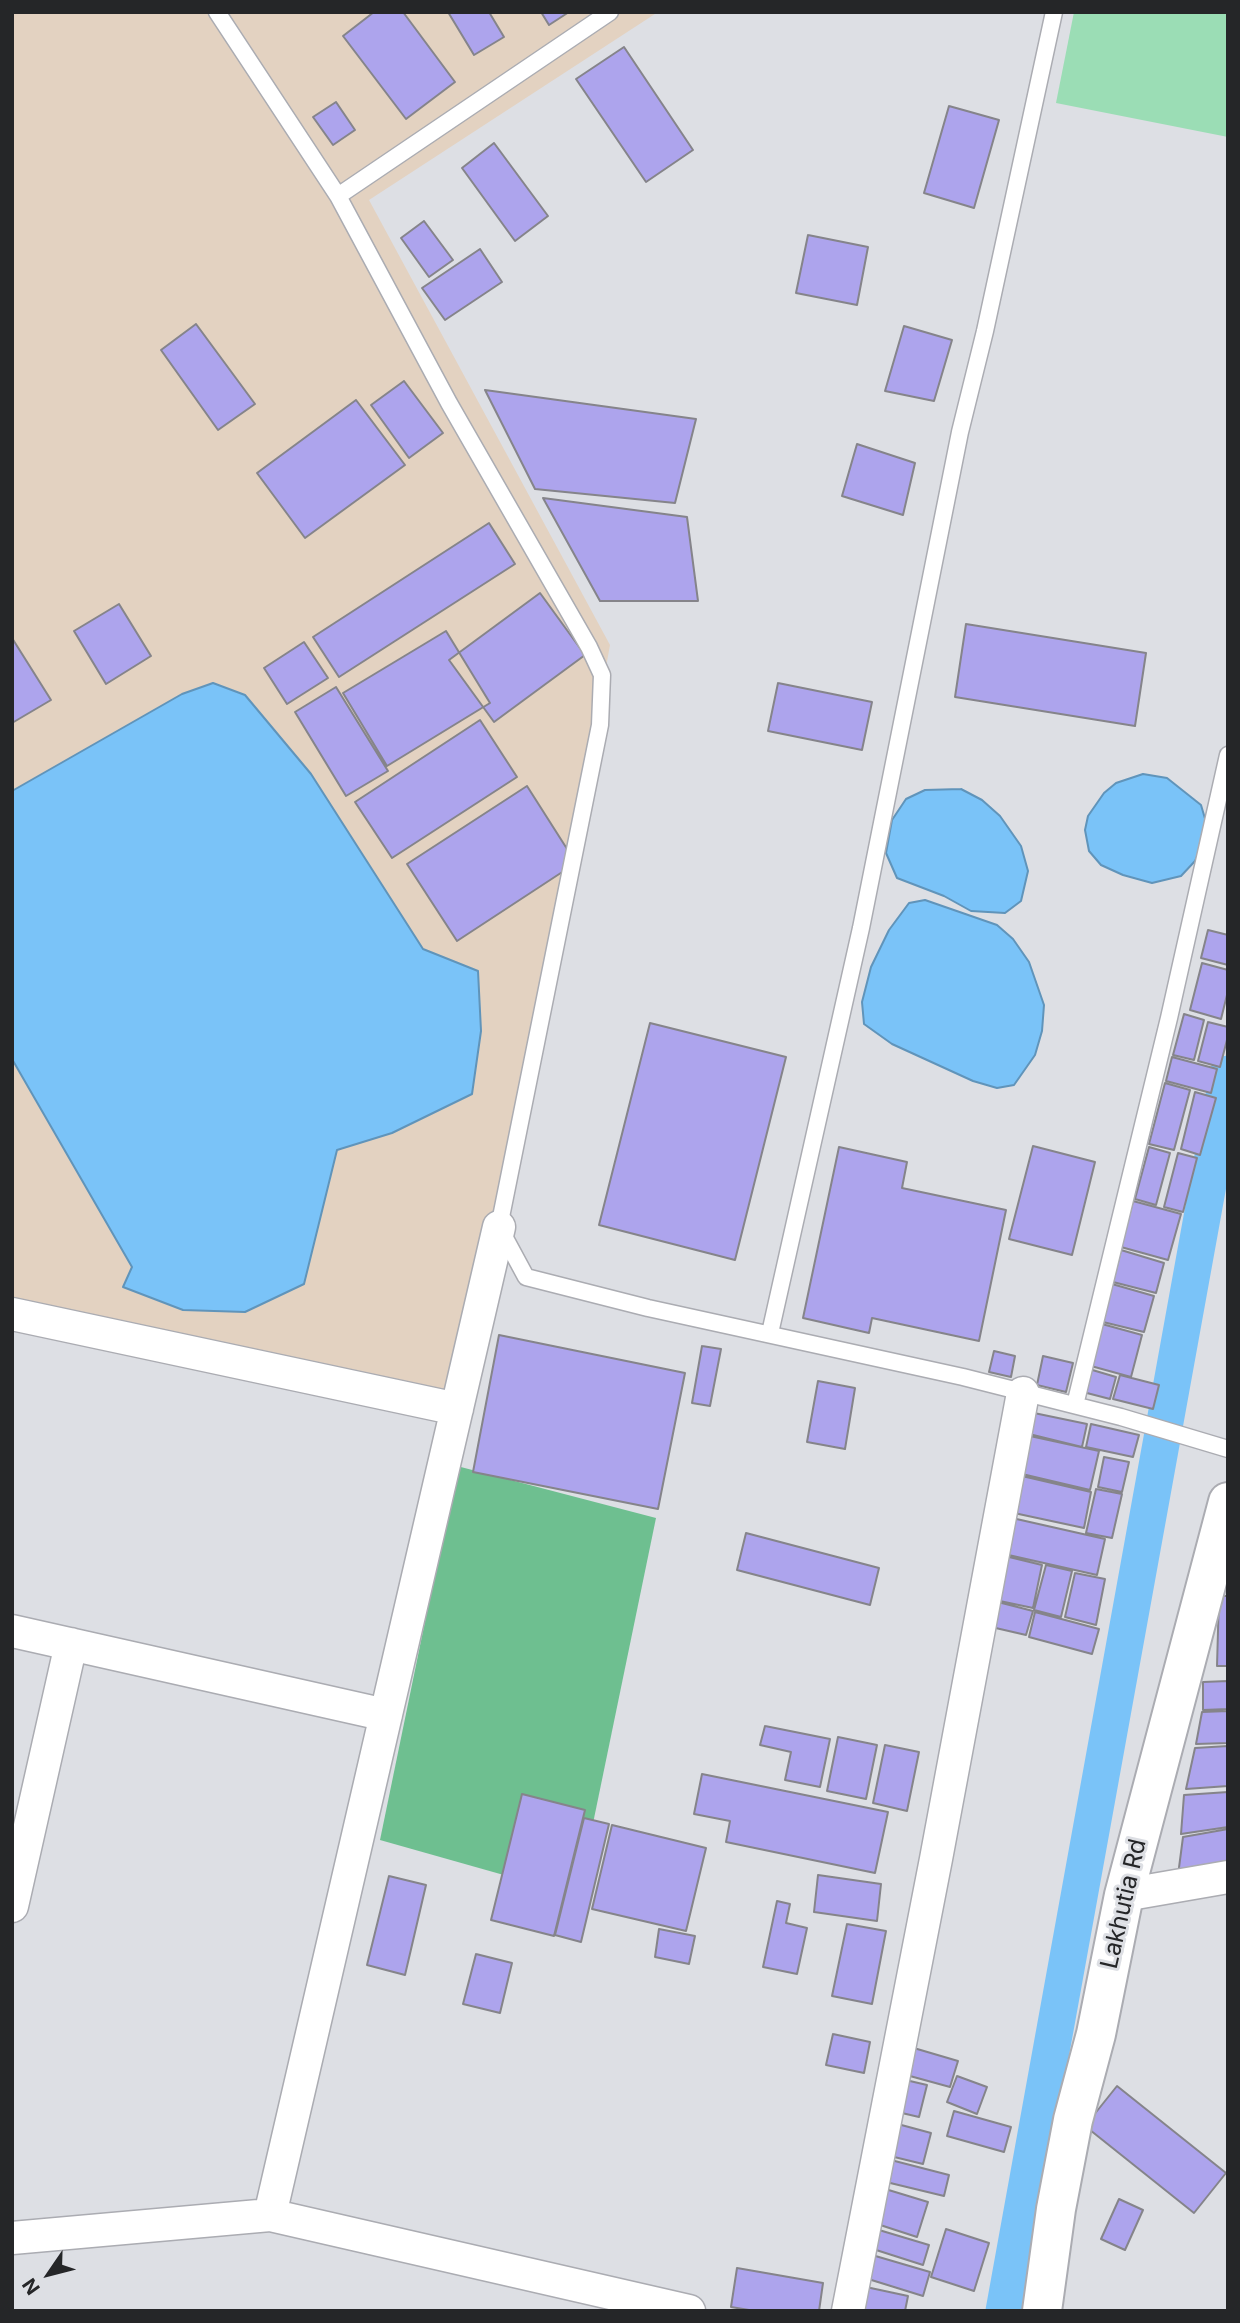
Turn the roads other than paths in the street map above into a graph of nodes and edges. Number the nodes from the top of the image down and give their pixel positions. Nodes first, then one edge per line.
1 (217, 12) edge
2 (610, 12) edge
3 (1054, 12) edge
4 (338, 195) junction
5 (1228, 755) edge
6 (499, 1227) junction
7 (12, 1314) edge
8 (770, 1333) junction
9 (1023, 1393) junction
10 (1075, 1405) junction
11 (457, 1409) junction
12 (1228, 1449) edge
13 (1228, 1502) edge
14 (12, 1630) edge
15 (71, 1644) junction
16 (386, 1715) junction
17 (1228, 1877) edge
18 (1124, 1895) junction
19 (12, 1906) edge
20 (270, 2216) junction
21 (12, 2238) edge
22 (607, 2292) junction
23 (576, 2311) edge
24 (689, 2311) edge
25 (848, 2311) edge
26 (1042, 2311) edge

1 - 4 lane
2 - 4 lane
3 - 8 lane
4 - 6 lane
5 - 10 lane
6 - 8 lane
6 - 11 street
7 - 11 street
8 - 9 lane
9 - 10 lane
9 - 25 street
10 - 12 lane
11 - 16 street
13 - 18 street, Lakhutia Rd
14 - 15 street
15 - 16 street
15 - 19 street
16 - 20 street
17 - 18 street
18 - 26 street, Lakhutia Rd
20 - 21 street
20 - 22 street
22 - 23 street
22 - 24 street

